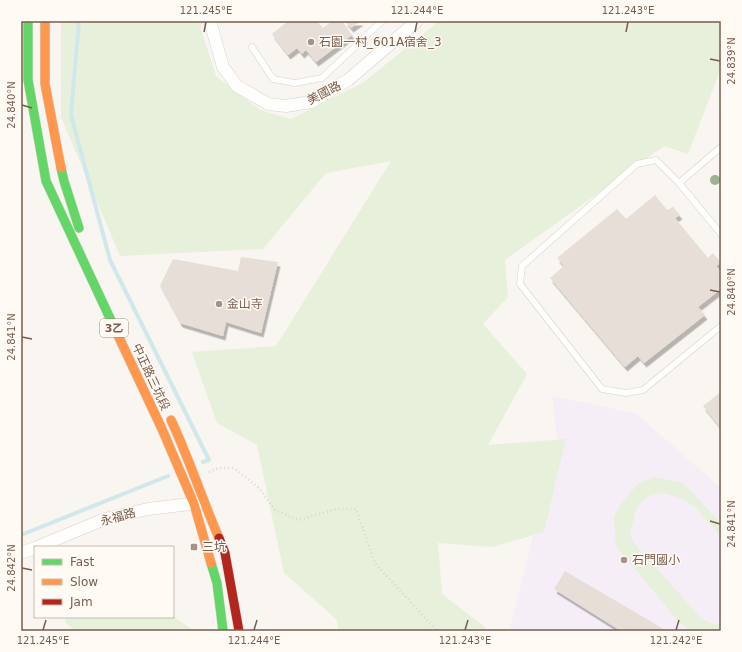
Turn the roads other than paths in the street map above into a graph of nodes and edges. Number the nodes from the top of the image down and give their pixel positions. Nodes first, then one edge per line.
1 (28, 21) edge
2 (45, 21) edge
3 (210, 21) edge
4 (382, 21) edge
5 (417, 21) edge
6 (252, 47) dead end
7 (33, 81) edge
8 (721, 147) edge
9 (679, 183) junction
10 (721, 234) edge
11 (85, 239) dead end
12 (721, 326) edge
13 (166, 409) dead end
14 (199, 503) junction
15 (38, 546) edge
16 (34, 548) edge
17 (21, 553) edge
18 (223, 631) edge
19 (239, 631) edge

1 - 7 main road, 中正路三坑段 / 3乙
2 - 7 main road, 中正路三坑段 / 3乙
3 - 5 street, 美國路
4 - 6 lane
7 - 11 main road, 中正路三坑段 / 3乙
7 - 14 main road, 中正路三坑段 / 3乙
8 - 9 lane
9 - 10 lane
9 - 12 lane
13 - 14 main road, 中正路三坑段 / 3乙
14 - 15 street, 永福路
14 - 18 main road, 中正路三坑段 / 3乙
14 - 19 main road, 中正路三坑段 / 3乙
16 - 17 street, 永福路

